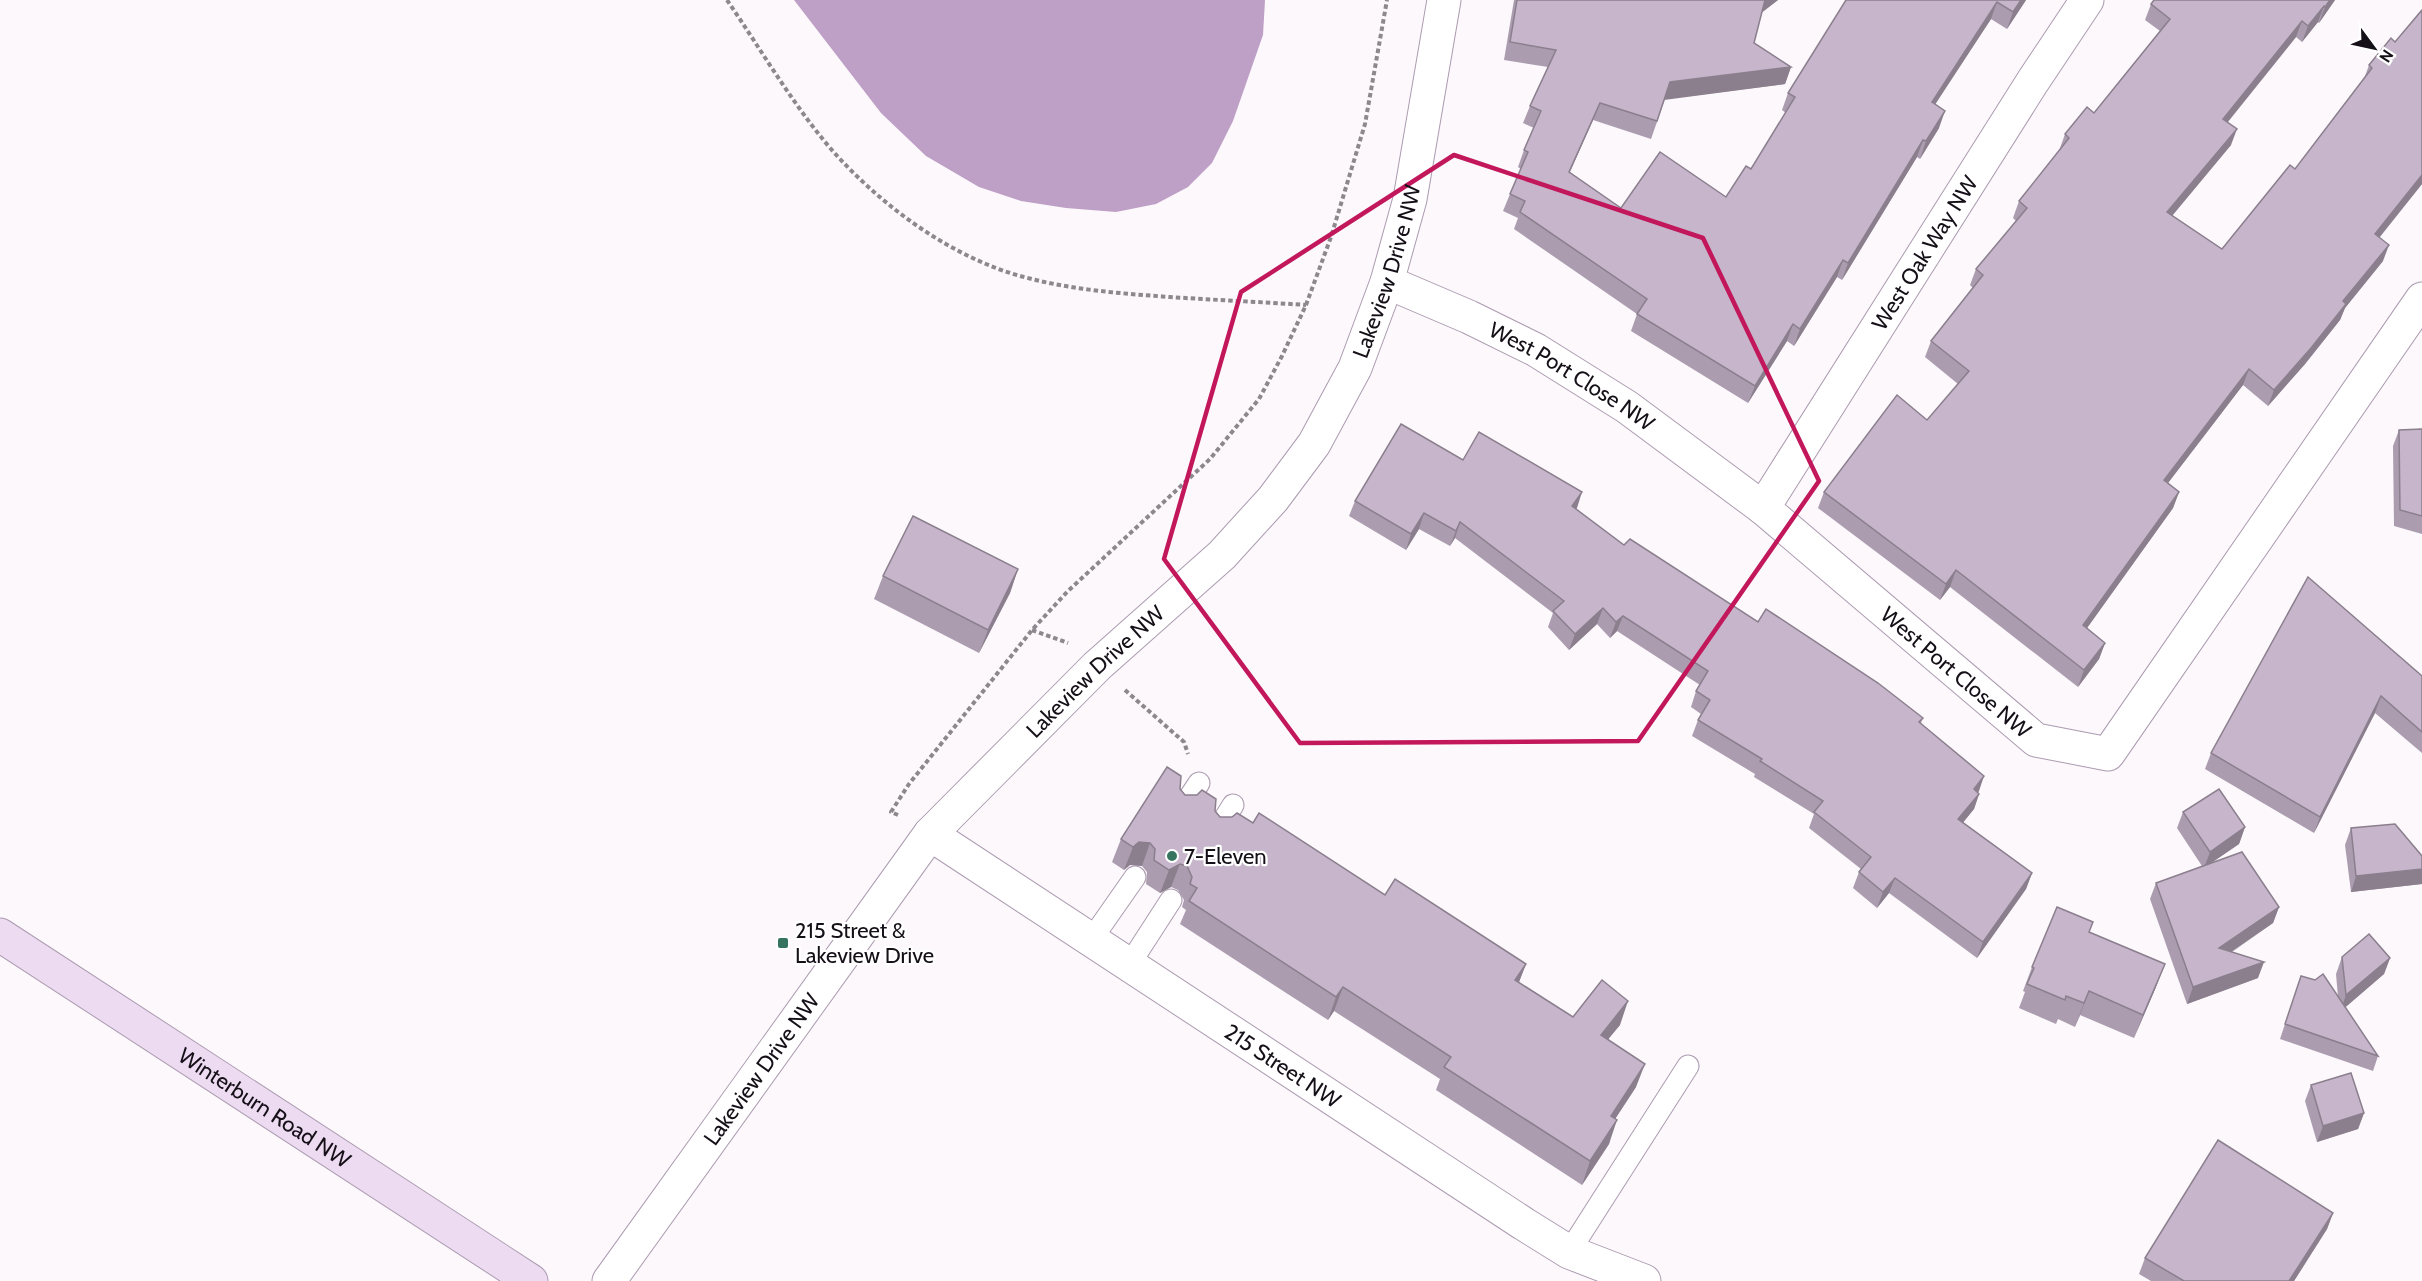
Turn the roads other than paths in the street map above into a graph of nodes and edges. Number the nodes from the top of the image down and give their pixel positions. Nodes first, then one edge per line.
1 (1444, 0) edge
2 (2087, 0) edge
3 (1387, 282) junction
4 (2422, 299) edge
5 (1763, 508) junction
6 (1199, 783) dead end
7 (1233, 805) dead end
8 (1183, 807) edge
9 (1218, 829) edge
10 (930, 834) junction
11 (1135, 877) dead end
12 (1171, 900) dead end
13 (0, 935) edge
14 (1091, 940) junction
15 (1129, 965) junction
16 (1688, 1066) dead end
17 (1569, 1252) junction
18 (531, 1281) edge
19 (609, 1281) edge
20 (1644, 1281) edge

1 - 3 street, Lakeview Drive NW
2 - 5 street, West Oak Way NW
3 - 5 street, West Port Close NW
3 - 10 street, Lakeview Drive NW
4 - 5 street, West Port Close NW
6 - 8 lane
7 - 9 lane
10 - 14 street, 215 Street NW
10 - 19 street, Lakeview Drive NW
11 - 14 lane
12 - 15 lane
13 - 18 main road, Winterburn Road NW
14 - 15 street, 215 Street NW
15 - 17 street, 215 Street NW
16 - 17 lane
17 - 20 street, 215 Street NW

